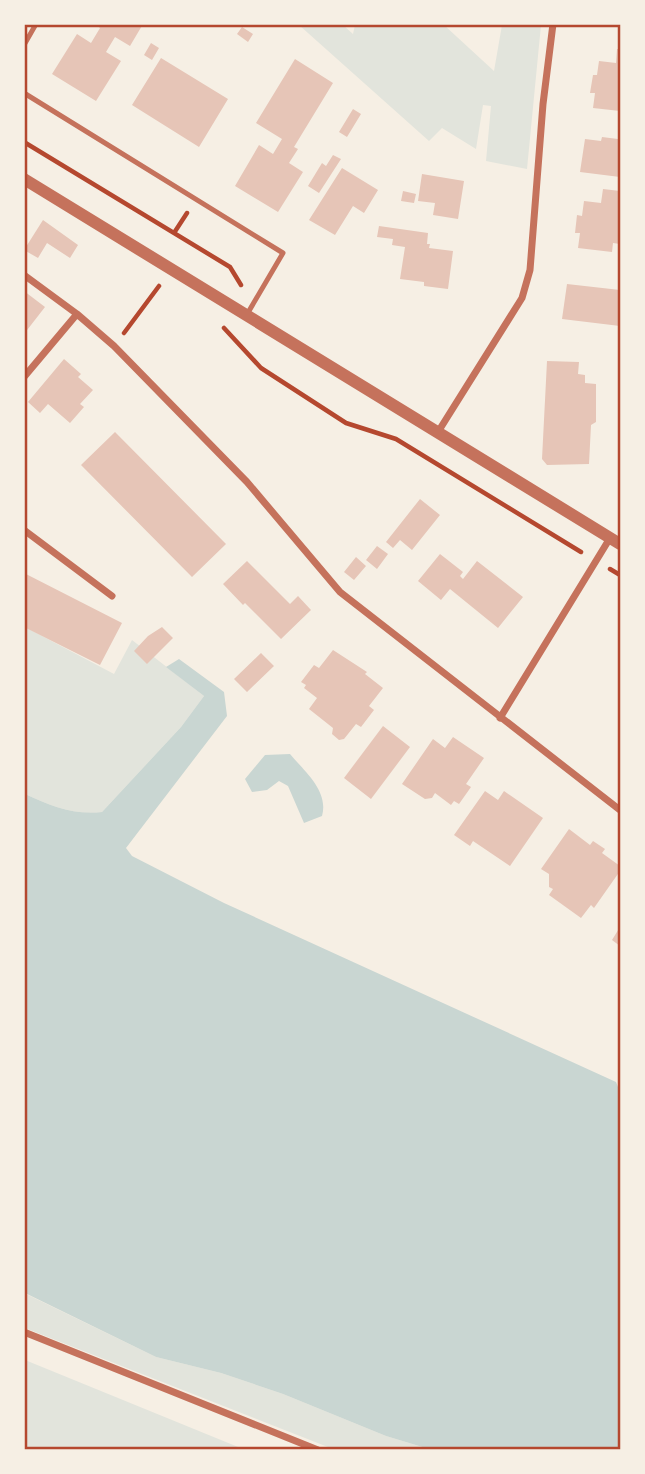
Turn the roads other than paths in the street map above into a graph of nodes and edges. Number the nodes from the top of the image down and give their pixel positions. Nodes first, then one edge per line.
1 (36, 24) edge
2 (553, 24) edge
3 (24, 45) edge
4 (24, 93) edge
5 (24, 179) edge
6 (24, 275) edge
7 (77, 314) junction
8 (246, 316) junction
9 (24, 377) edge
10 (438, 432) junction
11 (24, 530) edge
12 (615, 541) edge
13 (111, 596) dead end
14 (500, 718) junction
15 (621, 810) edge
16 (24, 1332) edge
17 (318, 1450) edge

1 - 3 lane
2 - 10 street
4 - 8 lane
5 - 8 street
6 - 7 street
7 - 9 street
7 - 14 street
8 - 10 street
10 - 12 street
11 - 13 street
12 - 14 street
14 - 15 street
16 - 17 street

